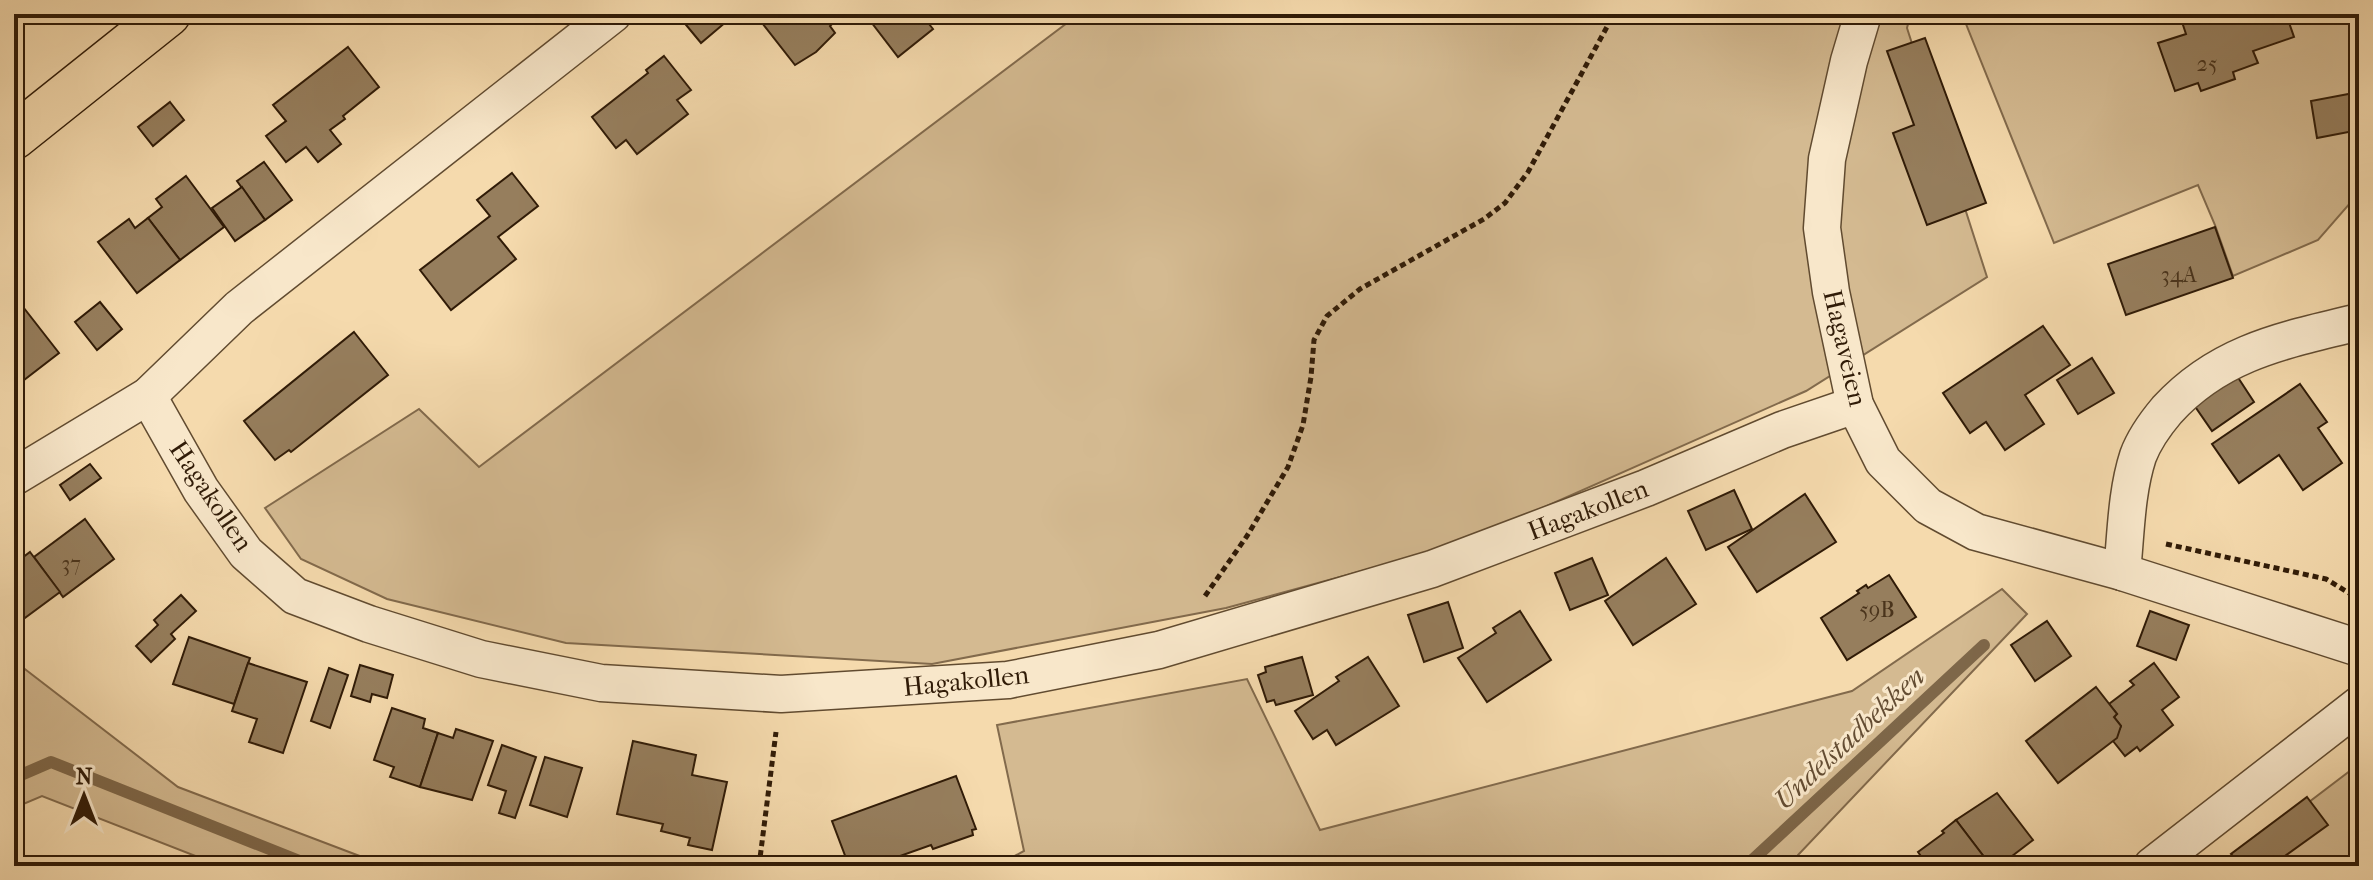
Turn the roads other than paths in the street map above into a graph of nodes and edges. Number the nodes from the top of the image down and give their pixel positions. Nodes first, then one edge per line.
1 (168, 14) edge
2 (613, 14) edge
3 (1863, 14) edge
4 (14, 137) edge
5 (2359, 322) edge
6 (148, 396) junction
7 (1855, 405) junction
8 (14, 477) edge
9 (2124, 557) junction
10 (2359, 648) edge
11 (2359, 705) edge
12 (2152, 866) edge

1 - 4 highway
2 - 6 street
3 - 7 street, Hagaveien
5 - 9 street
6 - 7 street, Hagakollen
6 - 8 street
7 - 9 street, Hagaveien
9 - 10 street, Hagaveien
11 - 12 street

